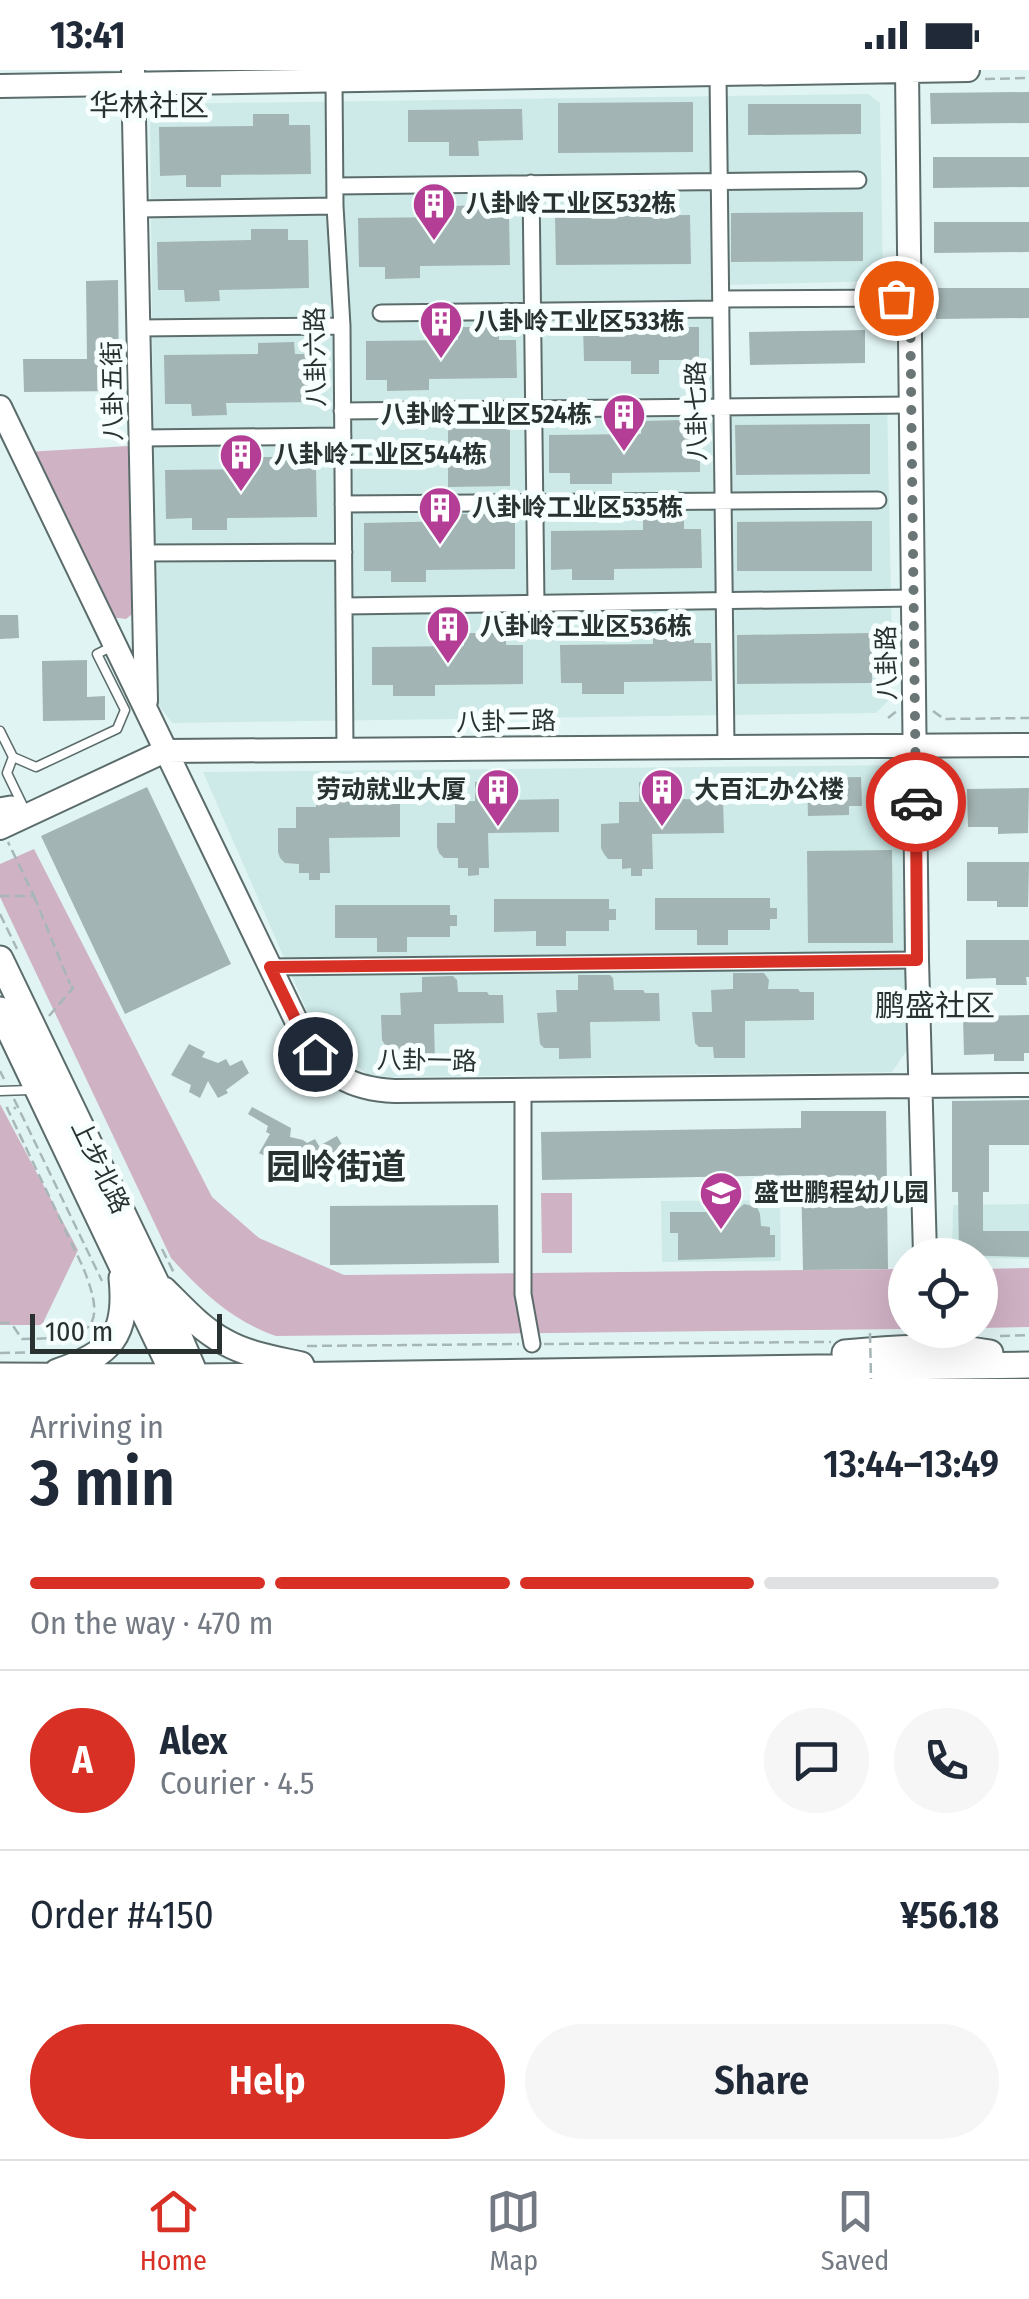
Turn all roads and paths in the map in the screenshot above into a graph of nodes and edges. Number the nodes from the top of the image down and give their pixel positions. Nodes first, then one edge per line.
1 (69, 70) edge
2 (906, 70) edge
3 (968, 70) edge
4 (0, 71) edge
5 (718, 75) junction
6 (133, 76) edge
7 (334, 81) junction
8 (0, 86) edge
9 (858, 180) dead end
10 (720, 181) junction
11 (531, 183) junction
12 (335, 186) junction
13 (335, 206) junction
14 (137, 210) junction
15 (910, 298) junction
16 (721, 304) junction
17 (532, 312) junction
18 (381, 313) dead end
19 (342, 326) junction
20 (140, 328) junction
21 (911, 405) junction
22 (0, 407) edge
23 (722, 407) junction
24 (533, 408) junction
25 (342, 410) junction
26 (342, 436) junction
27 (142, 438) junction
28 (878, 500) dead end
29 (723, 501) junction
30 (534, 503) junction
31 (343, 504) junction
32 (344, 552) junction
33 (143, 553) junction
34 (914, 598) junction
35 (724, 601) junction
36 (536, 604) junction
37 (344, 606) junction
38 (144, 616) junction
39 (110, 637) junction
40 (928, 702) dead end
41 (146, 712) junction
42 (1029, 718) edge
43 (0, 731) edge
44 (1029, 732) edge
45 (726, 740) junction
46 (916, 740) junction
47 (345, 745) junction
48 (1029, 745) edge
49 (162, 746) junction
50 (13, 758) junction
51 (7, 819) edge
52 (0, 896) edge
53 (34, 896) junction
54 (0, 914) edge
55 (8, 953) edge
56 (917, 960) junction
57 (270, 967) junction
58 (0, 1010) edge
59 (49, 1016) dead end
60 (0, 1070) edge
61 (1029, 1085) edge
62 (922, 1086) junction
63 (523, 1088) junction
64 (38, 1090) junction
65 (5, 1091) edge
66 (18, 1108) junction
67 (157, 1238) dead end
68 (926, 1238) edge
69 (120, 1263) junction
70 (165, 1278) junction
71 (107, 1293) dead end
72 (0, 1324) edge
73 (870, 1333) dead end
74 (836, 1342) dead end
75 (533, 1344) junction
76 (292, 1346) dead end
77 (888, 1348) edge
78 (956, 1348) edge
79 (0, 1353) edge
80 (55, 1363) junction
81 (1029, 1363) edge
82 (766, 1368) junction
83 (335, 1374) junction
84 (0, 1376) edge
85 (295, 1377) edge
86 (186, 1378) edge
87 (871, 1379) edge

1 - 4 street
2 - 3 street
2 - 5 street
2 - 15 street, 八卦路
5 - 7 street
5 - 10 street, 八卦七路
6 - 7 street
6 - 8 street
6 - 14 street, 八卦五街
7 - 12 street, 八卦六路
9 - 10 street
10 - 11 street
10 - 16 street, 八卦七路
11 - 12 street
11 - 17 street
12 - 13 street, 八卦六路
13 - 14 street
13 - 19 street, 八卦六路
14 - 20 street, 八卦五街
15 - 16 street
15 - 21 street, 八卦路
16 - 17 street
16 - 23 street, 八卦七路
17 - 18 street
17 - 24 street
19 - 20 street
19 - 25 street, 八卦六路
20 - 27 street, 八卦五街
21 - 23 street
21 - 34 street, 八卦路
22 - 39 street, 八卦一路
23 - 24 street
23 - 29 street, 八卦七路
24 - 25 street
24 - 30 street
25 - 26 street, 八卦六路
26 - 27 street
26 - 31 street, 八卦六路
27 - 33 street, 八卦五街
28 - 29 street
29 - 30 street
29 - 35 street, 八卦七路
30 - 31 street
30 - 36 street
31 - 32 street, 八卦六路
32 - 33 street
32 - 37 street, 八卦六路
33 - 38 street, 八卦五街
34 - 35 street
34 - 46 street, 八卦路
35 - 36 street
35 - 45 street, 八卦七路
36 - 37 street
37 - 47 street, 八卦六路
38 - 39 street
38 - 41 street, 八卦五街
39 - 41 street, 八卦一路
39 - 50 lane
40 - 42 path
41 - 49 street, 八卦一路
43 - 50 lane
44 - 46 street, 八卦二路
45 - 46 street, 八卦二路
45 - 47 street, 八卦二路
46 - 48 street, 八卦二路
46 - 56 street, 八卦路
47 - 49 street, 八卦二路
49 - 51 street, 八卦二路
49 - 51 street, 八卦二路
49 - 57 street, 八卦一路
50 - 51 lane
51 - 53 path
52 - 53 path
53 - 59 path, bridge
54 - 55 path
55 - 70 main road, 上步北路
56 - 57 street
56 - 62 street, 八卦路
57 - 63 street, 八卦一路
58 - 64 main road, 上步北路
60 - 65 path
61 - 62 street, 八卦一路
62 - 63 street, 八卦一路
62 - 68 street, 八卦路
63 - 75 street
64 - 65 lane
64 - 69 main road, 上步北路
65 - 66 path
66 - 71 path
66 - 72 path
67 - 70 path
69 - 80 main road
69 - 86 main road, 上步北路
70 - 83 main road
70 - 86 main road, 上步北路
73 - 87 path, bridge
74 - 75 path
75 - 76 path
77 - 82 main road
78 - 81 main road
79 - 80 path
80 - 84 main road
80 - 86 main road
81 - 82 main road
82 - 83 main road
83 - 85 main road
85 - 86 main road

